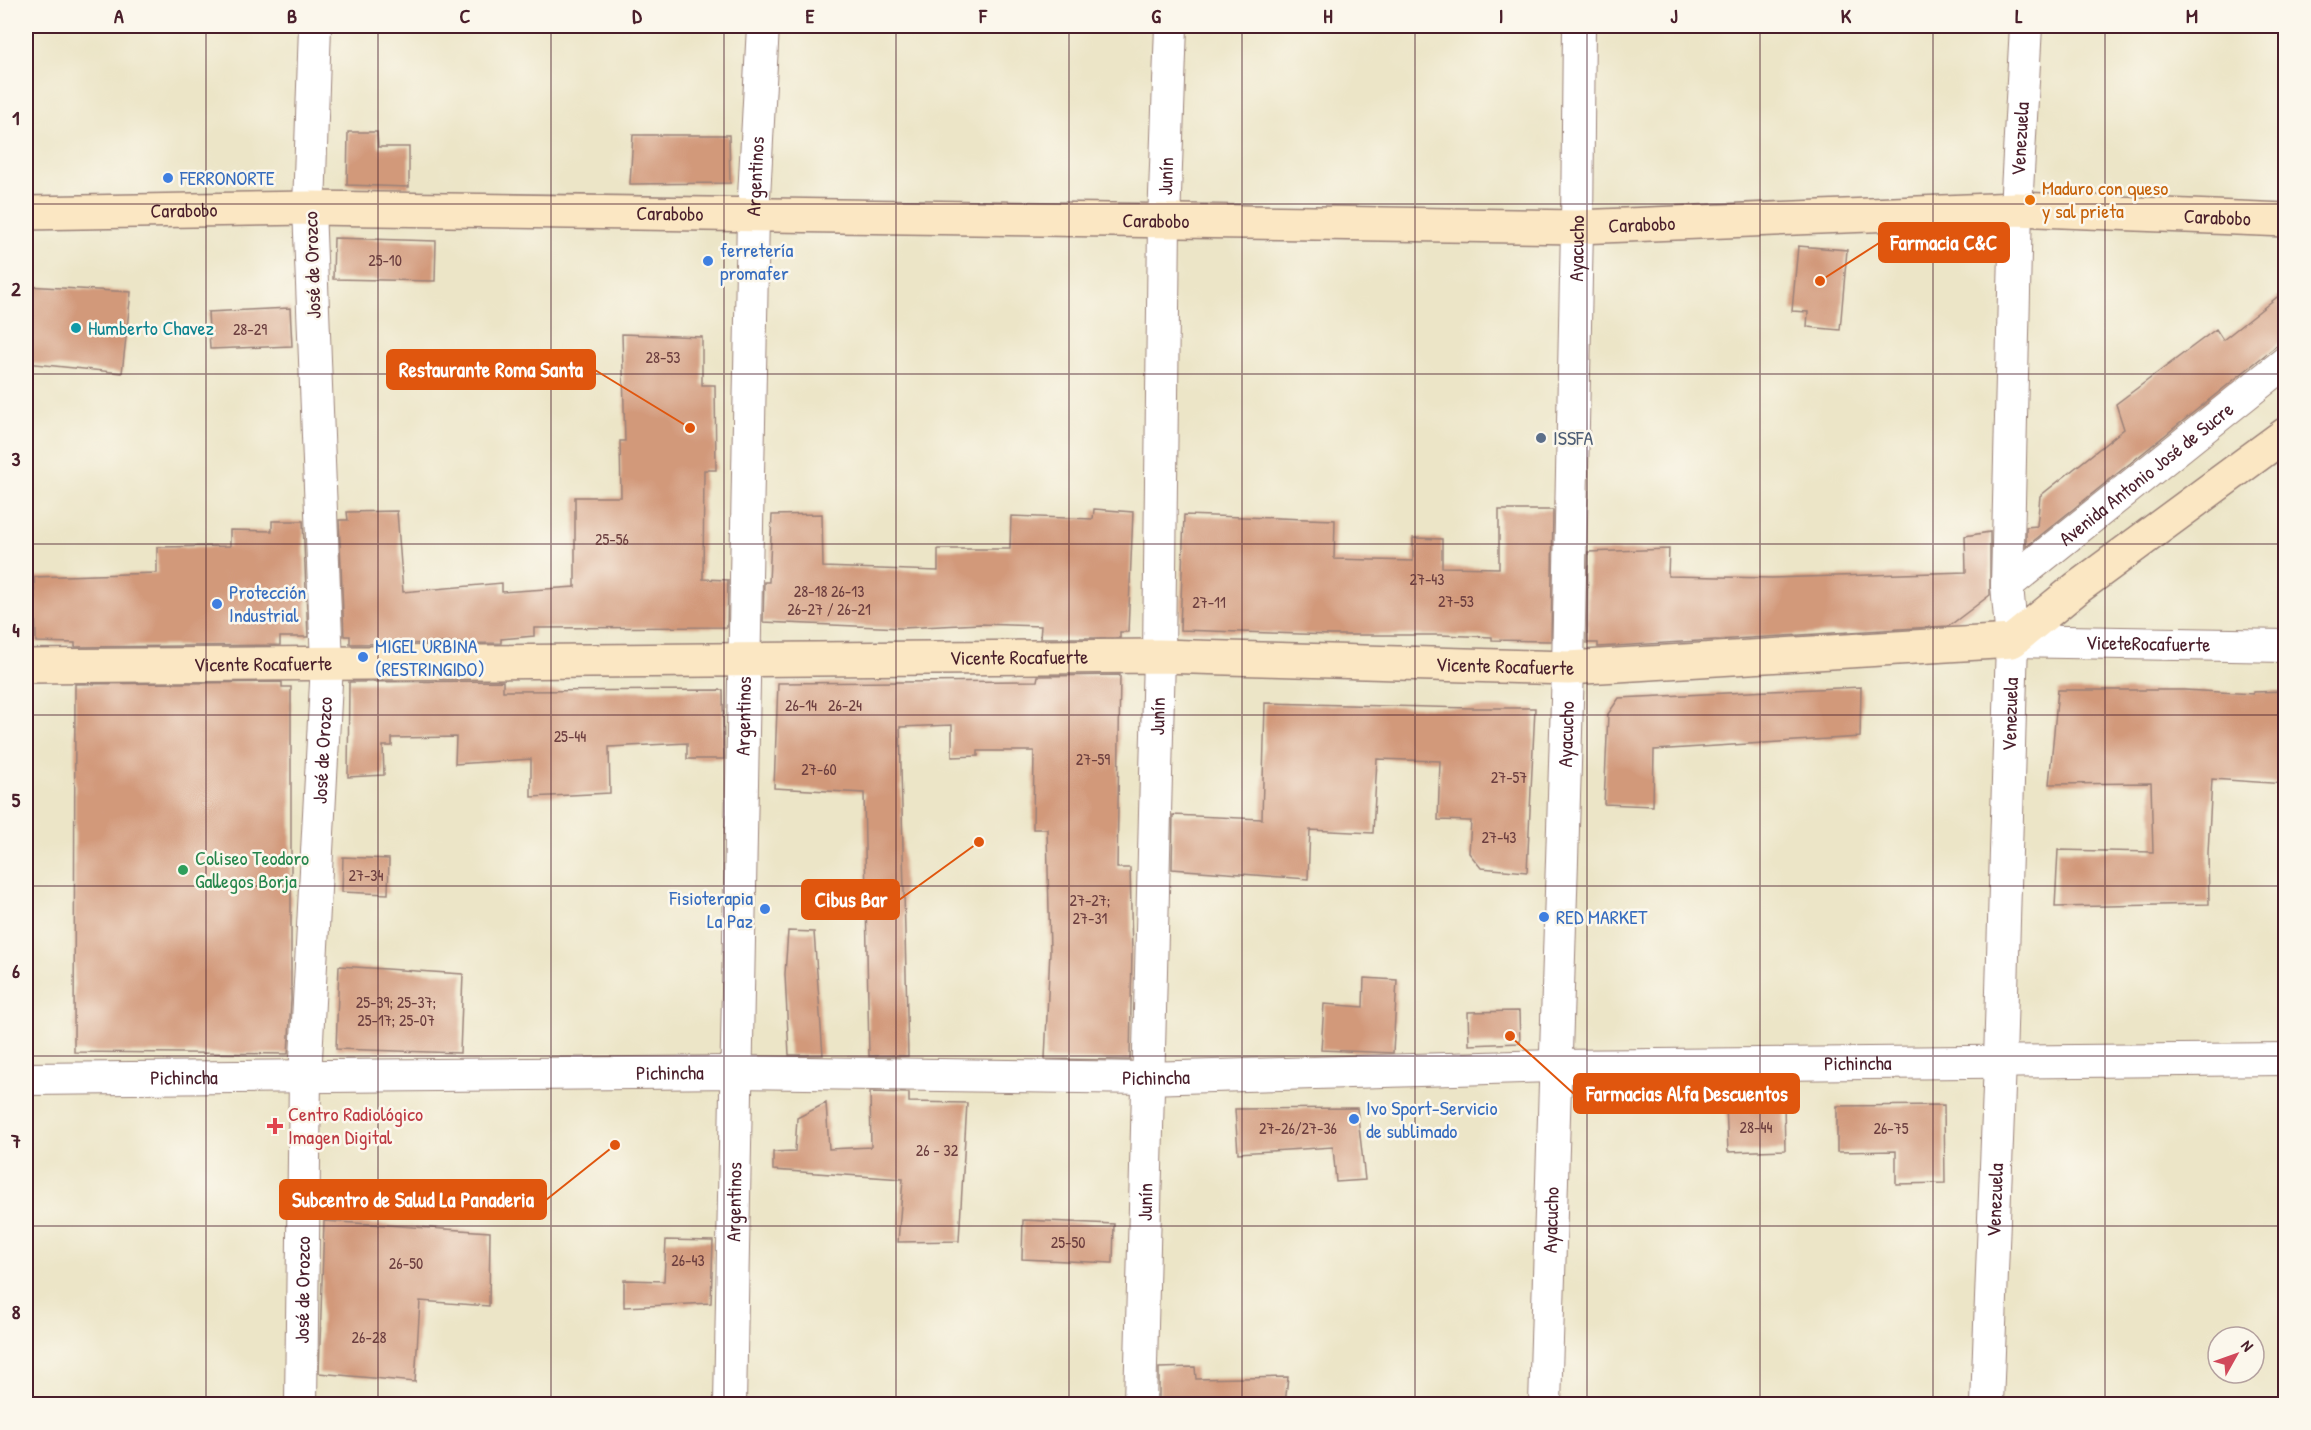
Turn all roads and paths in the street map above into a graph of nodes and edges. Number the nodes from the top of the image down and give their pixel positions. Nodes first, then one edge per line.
1 (315, 26) edge
2 (763, 26) edge
3 (1171, 26) edge
4 (1579, 26) edge
5 (2026, 26) edge
6 (309, 208) junction
7 (2016, 209) junction
8 (26, 213) edge
9 (753, 216) junction
10 (2286, 220) edge
11 (1164, 222) junction
12 (1577, 227) junction
13 (2286, 362) edge
14 (2286, 435) edge
15 (2007, 585) junction
16 (2012, 641) junction
17 (2286, 646) edge
18 (1159, 656) junction
19 (744, 658) junction
20 (327, 664) junction
21 (26, 666) edge
22 (1568, 668) junction
23 (2286, 1059) edge
24 (2000, 1061) junction
25 (1554, 1065) junction
26 (737, 1072) junction
27 (305, 1077) junction
28 (1147, 1078) junction
29 (26, 1079) edge
30 (301, 1404) edge
31 (730, 1404) edge
32 (1140, 1404) edge
33 (1545, 1404) edge
34 (1987, 1404) edge

1 - 6 street, José de Orozco
2 - 9 street, Argentinos
3 - 11 street, Junín
4 - 12 street, Ayacucho
5 - 7 street, Venezuela
6 - 8 main road, Carabobo
6 - 9 main road, Carabobo
6 - 20 street, José de Orozco
7 - 10 main road, Carabobo
7 - 12 main road, Carabobo
7 - 15 street, Venezuela
9 - 11 main road, Carabobo
9 - 19 street, Argentinos
11 - 12 main road, Carabobo
11 - 18 street, Junín
12 - 22 street, Ayacucho
13 - 15 street, Avenida Antonio José de Sucre
14 - 16 main road
15 - 16 street, Venezuela
16 - 17 street, ViceteRocafuerte
16 - 22 main road, Vicente Rocafuerte
16 - 24 street, Venezuela
18 - 19 main road, Vicente Rocafuerte
18 - 22 main road, Vicente Rocafuerte
18 - 28 street, Junín
19 - 20 main road, Vicente Rocafuerte
19 - 26 street, Argentinos
20 - 21 main road, Vicente Rocafuerte
20 - 27 street, José de Orozco
22 - 25 street, Ayacucho
23 - 24 street, Pichincha
24 - 25 street, Pichincha
24 - 34 street, Venezuela
25 - 28 street, Pichincha
25 - 33 street, Ayacucho
26 - 27 street, Pichincha
26 - 28 street, Pichincha
26 - 31 street, Argentinos
27 - 29 street, Pichincha
27 - 30 street, José de Orozco
28 - 32 street, Junín

